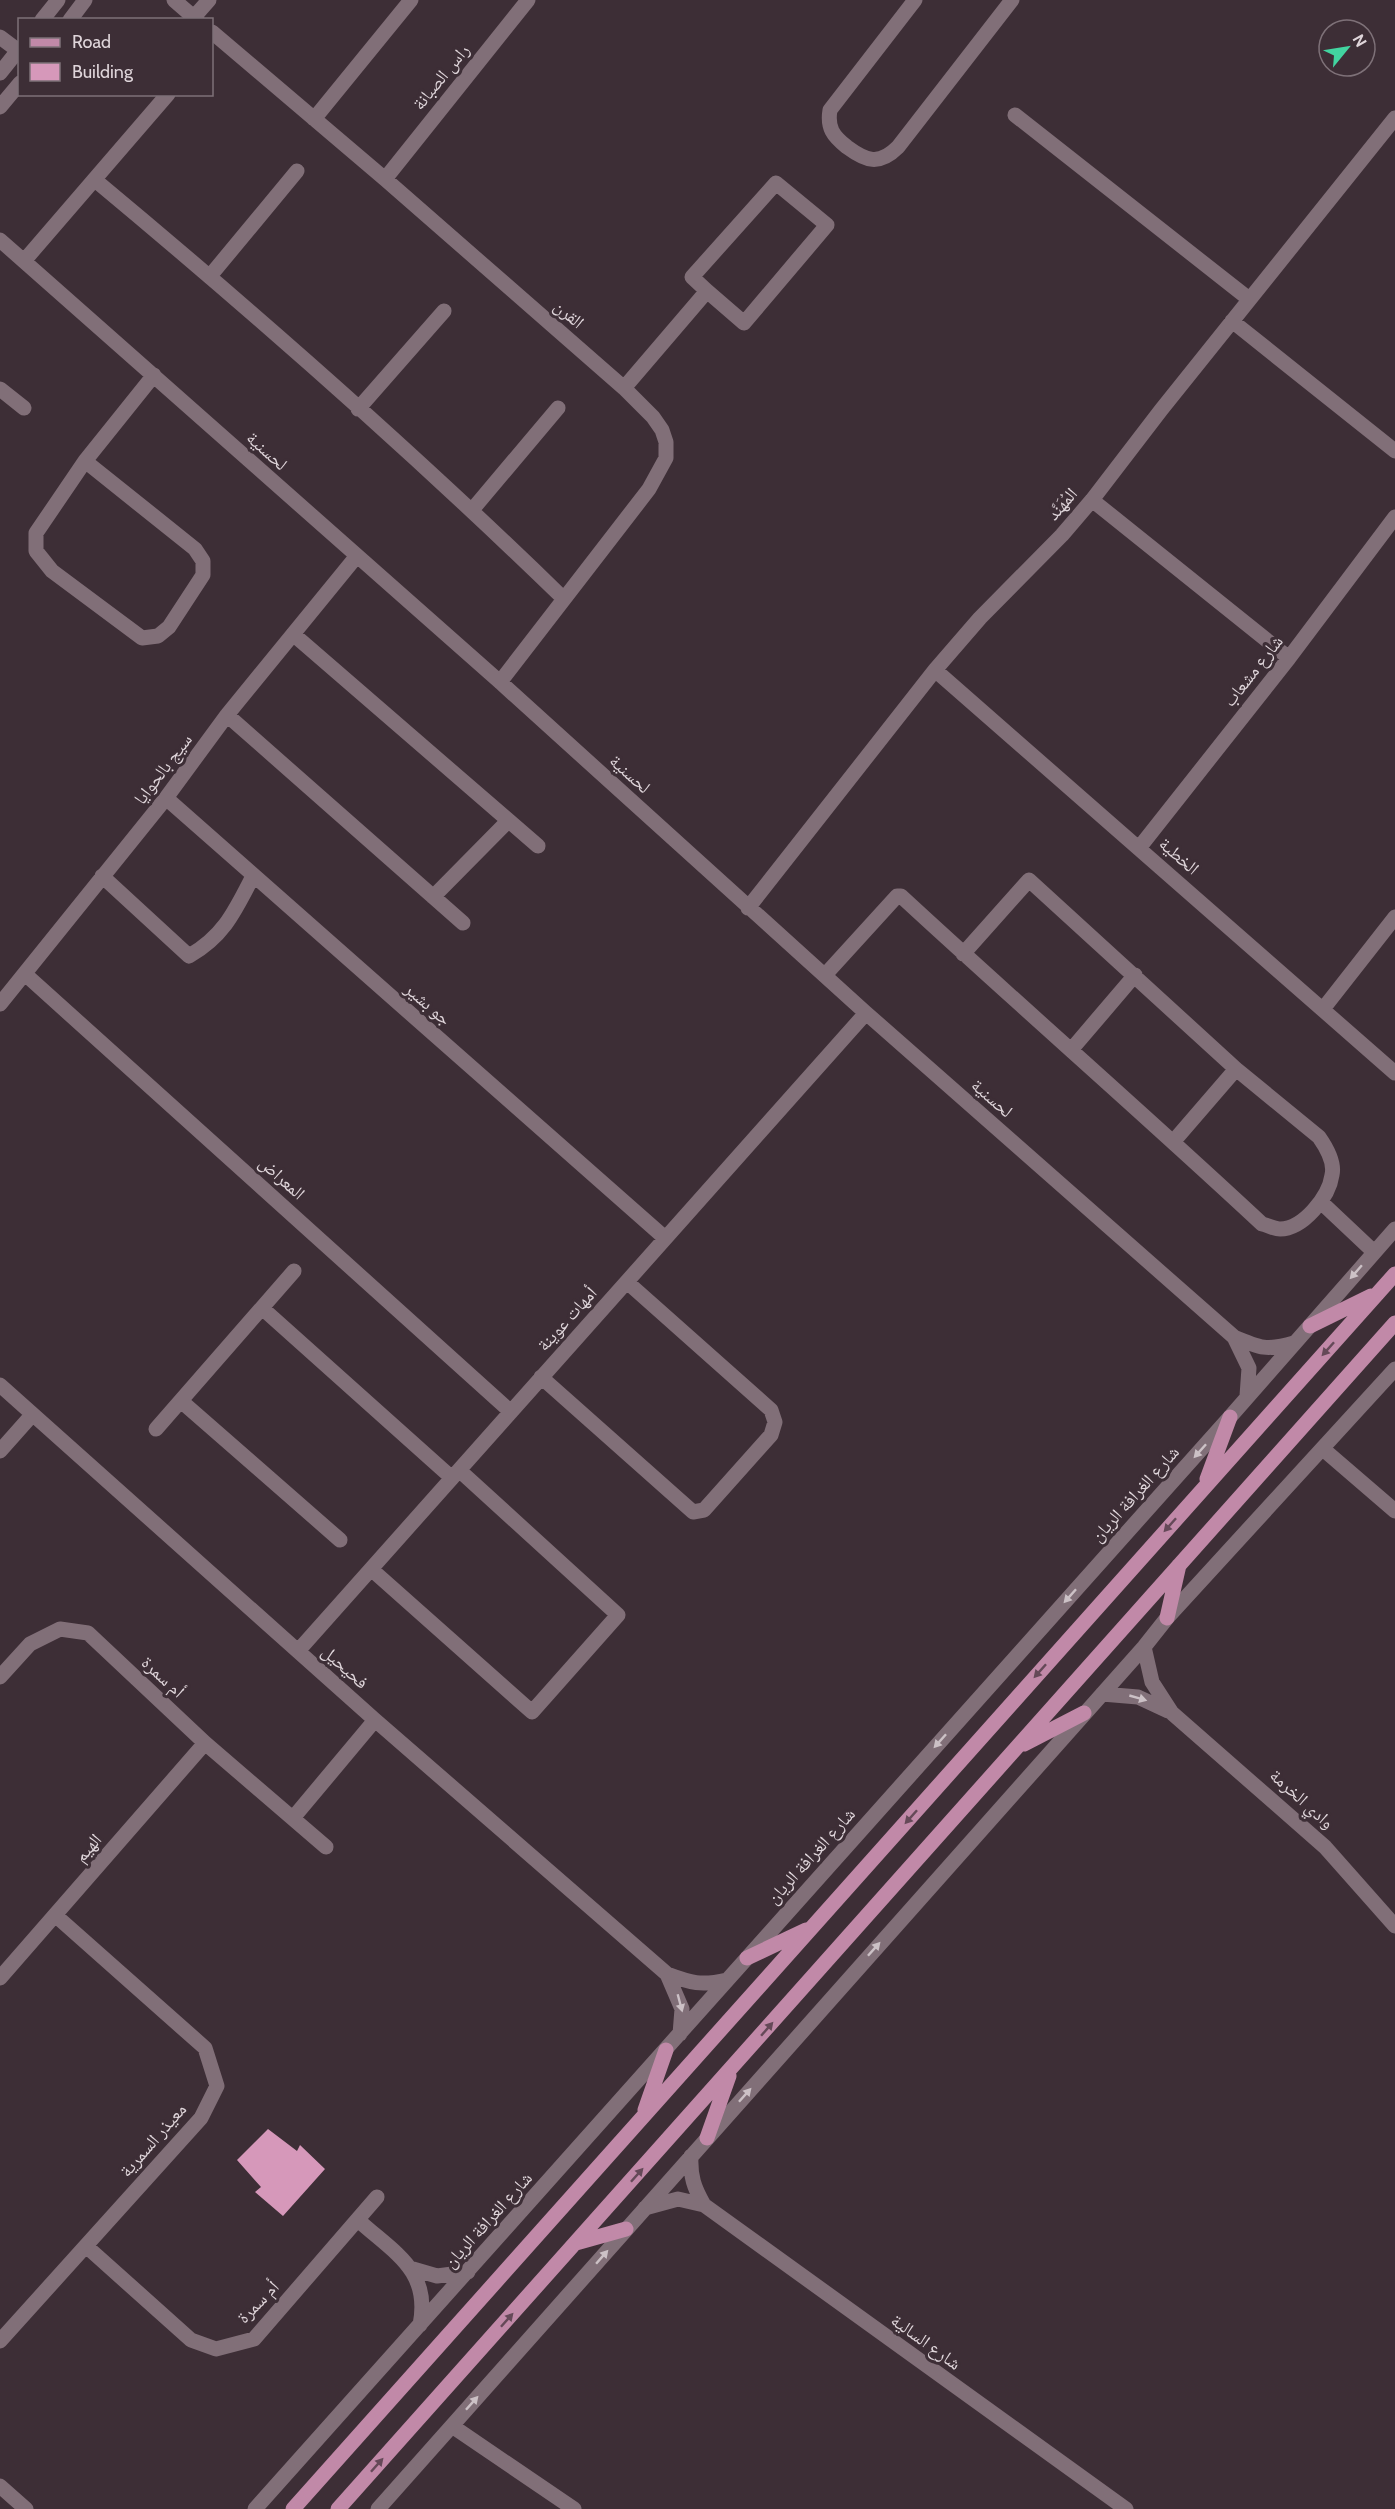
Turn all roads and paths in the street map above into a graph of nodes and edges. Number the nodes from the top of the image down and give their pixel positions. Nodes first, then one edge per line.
1 (58, 0) edge
2 (85, 0) edge
3 (174, 0) edge
4 (208, 0) edge
5 (411, 0) edge
6 (528, 0) edge
7 (915, 0) edge
8 (1012, 0) edge
9 (44, 18) edge
10 (72, 18) edge
11 (195, 18) edge
12 (213, 33) edge
13 (0, 38) edge
14 (18, 49) edge
15 (18, 51) edge
16 (0, 73) edge
17 (18, 85) edge
18 (166, 96) edge
19 (0, 107) edge
20 (1015, 115) dead end
21 (1395, 118) edge
22 (314, 119) junction
23 (297, 171) dead end
24 (385, 179) junction
25 (95, 180) junction
26 (0, 240) edge
27 (24, 261) junction
28 (210, 276) junction
29 (707, 291) junction
30 (1249, 299) junction
31 (444, 311) dead end
32 (1232, 321) junction
33 (154, 375) junction
34 (624, 388) junction
35 (0, 389) edge
36 (24, 408) dead end
37 (558, 408) dead end
38 (358, 409) junction
39 (1395, 451) edge
40 (85, 461) junction
41 (1092, 500) junction
42 (472, 510) junction
43 (1395, 518) edge
44 (356, 557) junction
45 (564, 599) junction
46 (293, 634) junction
47 (1289, 658) junction
48 (935, 670) junction
49 (500, 682) junction
50 (227, 715) junction
51 (166, 798) junction
52 (508, 820) junction
53 (538, 846) dead end
54 (1140, 848) junction
55 (102, 876) junction
56 (254, 876) junction
57 (434, 897) junction
58 (748, 908) junction
59 (1395, 917) edge
60 (463, 923) dead end
61 (963, 954) junction
62 (25, 974) junction
63 (825, 975) junction
64 (1135, 975) junction
65 (0, 1004) edge
66 (1323, 1009) junction
67 (866, 1013) junction
68 (1071, 1050) junction
69 (1236, 1069) junction
70 (1395, 1072) edge
71 (1173, 1142) junction
72 (1322, 1203) junction
73 (1395, 1229) edge
74 (665, 1238) junction
75 (1374, 1252) junction
76 (294, 1271) dead end
77 (1395, 1274) edge
78 (627, 1282) junction
79 (1379, 1292) junction
80 (262, 1308) junction
81 (1395, 1323) edge
82 (1310, 1326) junction
83 (1234, 1337) junction
84 (1294, 1343) junction
85 (1395, 1370) edge
86 (541, 1377) junction
87 (0, 1385) edge
88 (1246, 1398) junction
89 (181, 1401) junction
90 (511, 1412) junction
91 (32, 1415) junction
92 (1230, 1417) junction
93 (156, 1429) dead end
94 (1323, 1449) junction
95 (0, 1451) edge
96 (455, 1474) junction
97 (1203, 1487) junction
98 (1395, 1511) edge
99 (340, 1540) dead end
100 (1180, 1563) junction
101 (371, 1569) junction
102 (1167, 1618) junction
103 (1144, 1647) junction
104 (298, 1651) junction
105 (0, 1677) edge
106 (1102, 1694) junction
107 (1084, 1713) junction
108 (1172, 1713) junction
109 (375, 1720) junction
110 (205, 1743) junction
111 (1016, 1749) junction
112 (293, 1818) junction
113 (326, 1847) dead end
114 (56, 1915) junction
115 (1395, 1926) edge
116 (812, 1928) junction
117 (747, 1958) junction
118 (667, 1974) junction
119 (0, 1978) edge
120 (727, 1980) junction
121 (680, 2034) junction
122 (666, 2050) junction
123 (732, 2068) junction
124 (642, 2118) junction
125 (707, 2138) junction
126 (691, 2156) junction
127 (377, 2197) dead end
128 (704, 2205) junction
129 (645, 2208) junction
130 (358, 2220) junction
131 (626, 2229) junction
132 (576, 2243) junction
133 (86, 2246) junction
134 (413, 2270) junction
135 (468, 2272) junction
136 (420, 2325) junction
137 (0, 2341) edge
138 (452, 2426) junction
139 (0, 2486) edge
140 (26, 2509) edge
141 (255, 2509) edge
142 (292, 2509) edge
143 (338, 2509) edge
144 (378, 2509) edge
145 (574, 2509) edge
146 (1126, 2509) edge

1 - 9 street
2 - 10 street
3 - 11 street
4 - 11 street
5 - 22 street
6 - 24 street, راس الصبانة
7 - 8 street
12 - 22 street, القرن
13 - 14 street
15 - 16 street
17 - 19 street
18 - 25 street
20 - 30 street
21 - 30 street, المُهَنَّد
22 - 24 street, القرن
23 - 28 street
24 - 34 street, القرن
25 - 27 street
25 - 28 street
26 - 27 street, لحسنية
27 - 33 street, لحسنية
28 - 38 street
29 - 29 street
29 - 34 street
30 - 32 street, المُهَنَّد
31 - 38 street
32 - 39 street
32 - 41 street, المُهَنَّد
33 - 40 street
33 - 44 street, لحسنية
34 - 45 street, القرن
35 - 36 street
37 - 42 street
38 - 42 street
40 - 40 street
41 - 47 street
41 - 48 street, المُهَنَّد
42 - 45 street
43 - 47 street, شارع مشعاب
44 - 46 street, سيج بالحوايا
44 - 49 street, لحسنية
45 - 49 street, القرن
46 - 50 street, سيج بالحوايا
46 - 52 street
47 - 54 street, شارع مشعاب
48 - 54 street, الخطية
48 - 58 street, المُهَنَّد
49 - 58 street, لحسنية
50 - 51 street, سيج بالحوايا
50 - 57 street
51 - 55 street, سيج بالحوايا
51 - 56 street, جو بشير
52 - 53 street
52 - 57 street
54 - 66 street, الخطية
55 - 56 street
55 - 62 street, سيج بالحوايا
56 - 74 street, جو بشير
57 - 60 street
58 - 63 street, لحسنية
59 - 66 street
61 - 63 street
61 - 64 street
61 - 68 street
62 - 65 street, سيج بالحوايا
62 - 90 street, المعراض
63 - 67 street, لحسنية
64 - 68 street
64 - 69 street
66 - 70 street, الخطية
67 - 74 street, أمهات عوينة
67 - 83 street, لحسنية
68 - 71 street
69 - 71 street
69 - 72 street
71 - 72 street
72 - 75 street
73 - 75 street, شارع الغرافة الريان
74 - 78 street, أمهات عوينة
75 -> 82 street, شارع الغرافة الريان
76 - 80 street
77 - 79 main road
78 - 86 street, أمهات عوينة
78 - 86 street
79 - 82 main road
79 -> 97 main road
80 - 89 street
80 - 96 street
81 - 100 main road
82 - 84 street, شارع الغرافة الريان
83 - 84 street, لحسنية
83 - 88 street, لحسنية
84 - 88 street, شارع الغرافة الريان
85 - 94 street
86 - 90 street, أمهات عوينة
87 - 91 street, فحيحيل
88 - 92 street, شارع الغرافة الريان
89 - 93 street
89 - 99 street
90 - 96 street, أمهات عوينة
91 - 95 street
91 - 104 street, فحيحيل
92 - 97 main road
92 -> 117 street, شارع الغرافة الريان
94 - 98 street
94 - 102 street
96 - 101 street, أمهات عوينة
96 - 101 street
97 -> 116 main road
100 - 102 main road
100 - 111 main road
101 - 104 street, أمهات عوينة
102 - 103 street
103 - 106 street
103 - 108 street, وادي الخرمة
104 - 109 street, فحيحيل
105 - 110 street, أم سمرة
106 - 107 street
106 -> 108 street, وادي الخرمة
107 - 111 main road
125 -> 107 street
108 - 115 street, وادي الخرمة
109 - 112 street
109 - 118 street, فحيحيل
110 - 112 street, أم سمرة
110 - 114 street, الهيم
123 -> 111 main road
112 - 113 street, أم سمرة
114 - 119 street, الهيم
114 - 133 street, معيذر السمرية
116 - 117 main road
116 - 124 main road
117 - 120 street, شارع الغرافة الريان
118 - 120 street, فحيحيل
118 -> 121 street, فحيحيل
120 - 121 street, شارع الغرافة الريان
121 - 122 street, شارع الغرافة الريان
122 - 124 main road
122 - 135 street, شارع الغرافة الريان
123 - 125 main road
132 -> 123 main road
124 - 142 main road
125 - 126 street
126 - 128 street
126 - 129 street
127 - 130 street, أم سمرة
128 - 129 street, شارع السالية
128 - 146 street, شارع السالية
129 - 131 street
130 - 133 street, أم سمرة
130 - 134 street
131 - 132 main road
138 -> 131 street
143 -> 132 main road
133 - 137 street, معيذر السمرية
134 - 135 street
134 - 136 street
135 - 136 street, شارع الغرافة الريان
136 - 141 street, شارع الغرافة الريان
138 - 144 street
138 - 145 street
139 - 140 street

